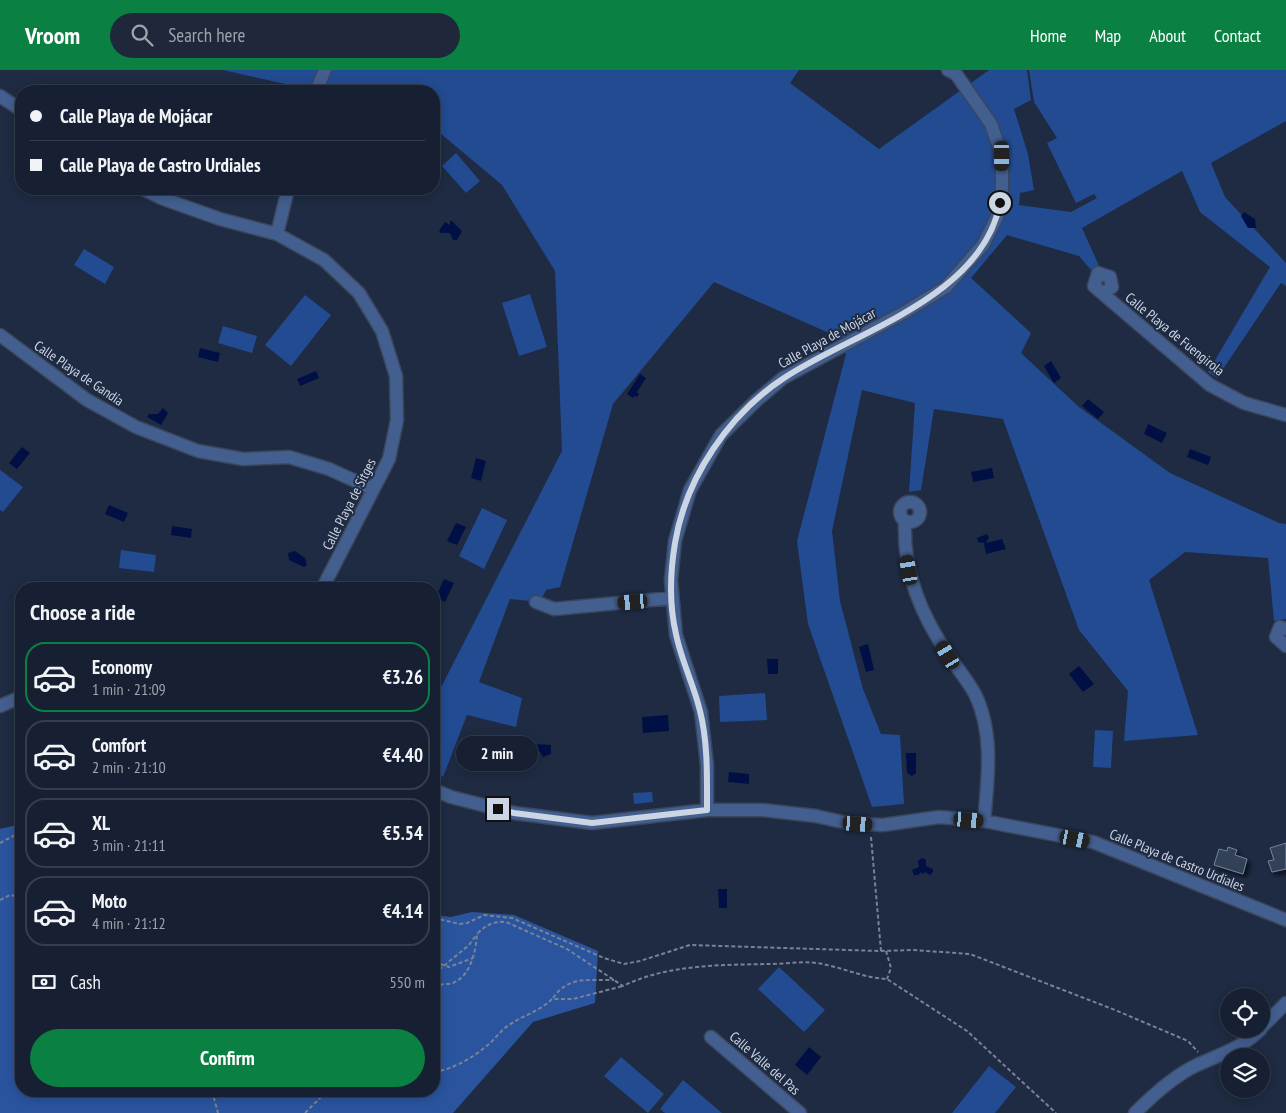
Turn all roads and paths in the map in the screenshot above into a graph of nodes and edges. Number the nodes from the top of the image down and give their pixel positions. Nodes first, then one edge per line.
1 (325, 70) edge
2 (948, 70) edge
3 (319, 85) edge
4 (0, 96) edge
5 (15, 106) edge
6 (155, 195) edge
7 (287, 195) edge
8 (277, 234) junction
9 (1102, 294) dead end
10 (0, 335) edge
11 (1286, 415) edge
12 (373, 489) junction
13 (905, 522) dead end
14 (326, 582) edge
15 (672, 598) junction
16 (536, 602) dead end
17 (1286, 629) edge
18 (1286, 646) edge
19 (15, 700) edge
20 (0, 706) edge
21 (440, 792) edge
22 (707, 810) junction
23 (984, 821) junction
24 (870, 825) junction
25 (15, 835) edge
26 (0, 843) edge
27 (15, 896) edge
28 (0, 900) edge
29 (440, 919) edge
30 (1286, 920) edge
31 (477, 934) junction
32 (886, 950) junction
33 (881, 951) junction
34 (473, 958) junction
35 (442, 965) junction
36 (440, 967) edge
37 (886, 979) junction
38 (614, 980) junction
39 (440, 984) edge
40 (624, 986) junction
41 (552, 999) junction
42 (1286, 1003) edge
43 (1270, 1020) edge
44 (711, 1037) dead end
45 (1252, 1038) edge
46 (1207, 1061) junction
47 (440, 1071) edge
48 (214, 1097) edge
49 (321, 1097) edge
50 (218, 1113) edge
51 (305, 1113) edge
52 (800, 1113) edge
53 (1056, 1113) edge
54 (1135, 1113) edge

1 - 3 street
2 - 15 street, Calle Playa de Mojácar
4 - 5 street
6 - 8 street, Calle Playa de Sitges
7 - 8 street
8 - 12 street, Calle Playa de Sitges
9 - 11 street, Calle Playa de Fuengirola
10 - 12 street, Calle Playa de Gandía
12 - 14 street, Calle Playa de Sitges
13 - 23 street
15 - 16 street
15 - 22 street, Calle Playa de Mojácar
17 - 18 street
19 - 20 street
21 - 22 street, Calle Playa de Castro Urdiales
22 - 24 street, Calle Playa de Castro Urdiales
23 - 24 street, Calle Playa de Castro Urdiales
23 - 30 street, Calle Playa de Castro Urdiales
24 - 33 path
25 - 26 path
27 - 28 path
29 - 33 path
31 - 34 path
31 - 35 path
31 - 38 path
32 - 33 path
32 - 37 path
32 - 46 path
34 - 35 path
34 - 39 path
35 - 36 path
37 - 40 path
37 - 53 path
38 - 40 path
38 - 41 path
40 - 41 path
41 - 47 path
42 - 43 street
44 - 52 street, Calle Valle del Pas
45 - 46 street
46 - 54 street
48 - 50 path
49 - 51 path

